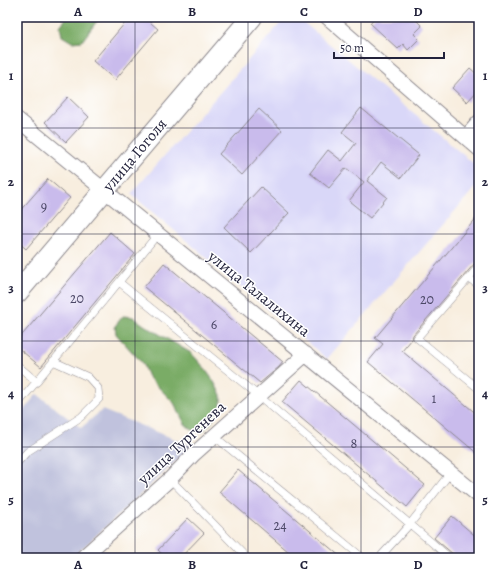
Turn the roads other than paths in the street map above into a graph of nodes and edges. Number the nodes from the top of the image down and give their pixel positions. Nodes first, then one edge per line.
1 (252, 17) edge
2 (327, 17) edge
3 (17, 119) edge
4 (479, 122) edge
5 (466, 137) junction
6 (479, 149) edge
7 (105, 191) junction
8 (157, 235) junction
9 (479, 266) edge
10 (469, 278) junction
11 (119, 282) junction
12 (479, 286) edge
13 (17, 293) edge
14 (306, 354) junction
15 (54, 361) junction
16 (17, 365) edge
17 (37, 382) junction
18 (479, 389) edge
19 (259, 396) junction
20 (17, 405) edge
21 (214, 436) junction
22 (17, 463) edge
23 (451, 472) junction
24 (170, 479) junction
25 (479, 496) edge
26 (410, 524) junction
27 (82, 558) edge
28 (247, 558) edge
29 (363, 558) edge
30 (379, 558) edge
31 (450, 558) edge

1 - 7 street, улица Гоголя
2 - 5 street
3 - 7 street, улица Талалихина
4 - 5 street
5 - 6 street
7 - 8 street, улица Талалихина
7 - 13 street, улица Гоголя
8 - 11 lane
8 - 14 street, улица Талалихина
9 - 10 lane
10 - 12 lane
10 - 18 lane
11 - 15 lane
11 - 19 lane
14 - 19 street, улица Тургенева
14 - 23 street, улица Талалихина
15 - 17 lane
15 - 22 lane
16 - 17 lane
17 - 20 lane
19 - 21 street, улица Тургенева
19 - 26 lane
21 - 24 street, улица Тургенева
21 - 29 lane
23 - 25 street, улица Талалихина
23 - 26 lane
24 - 27 street, улица Тургенева
24 - 28 lane
26 - 30 lane
26 - 31 lane

